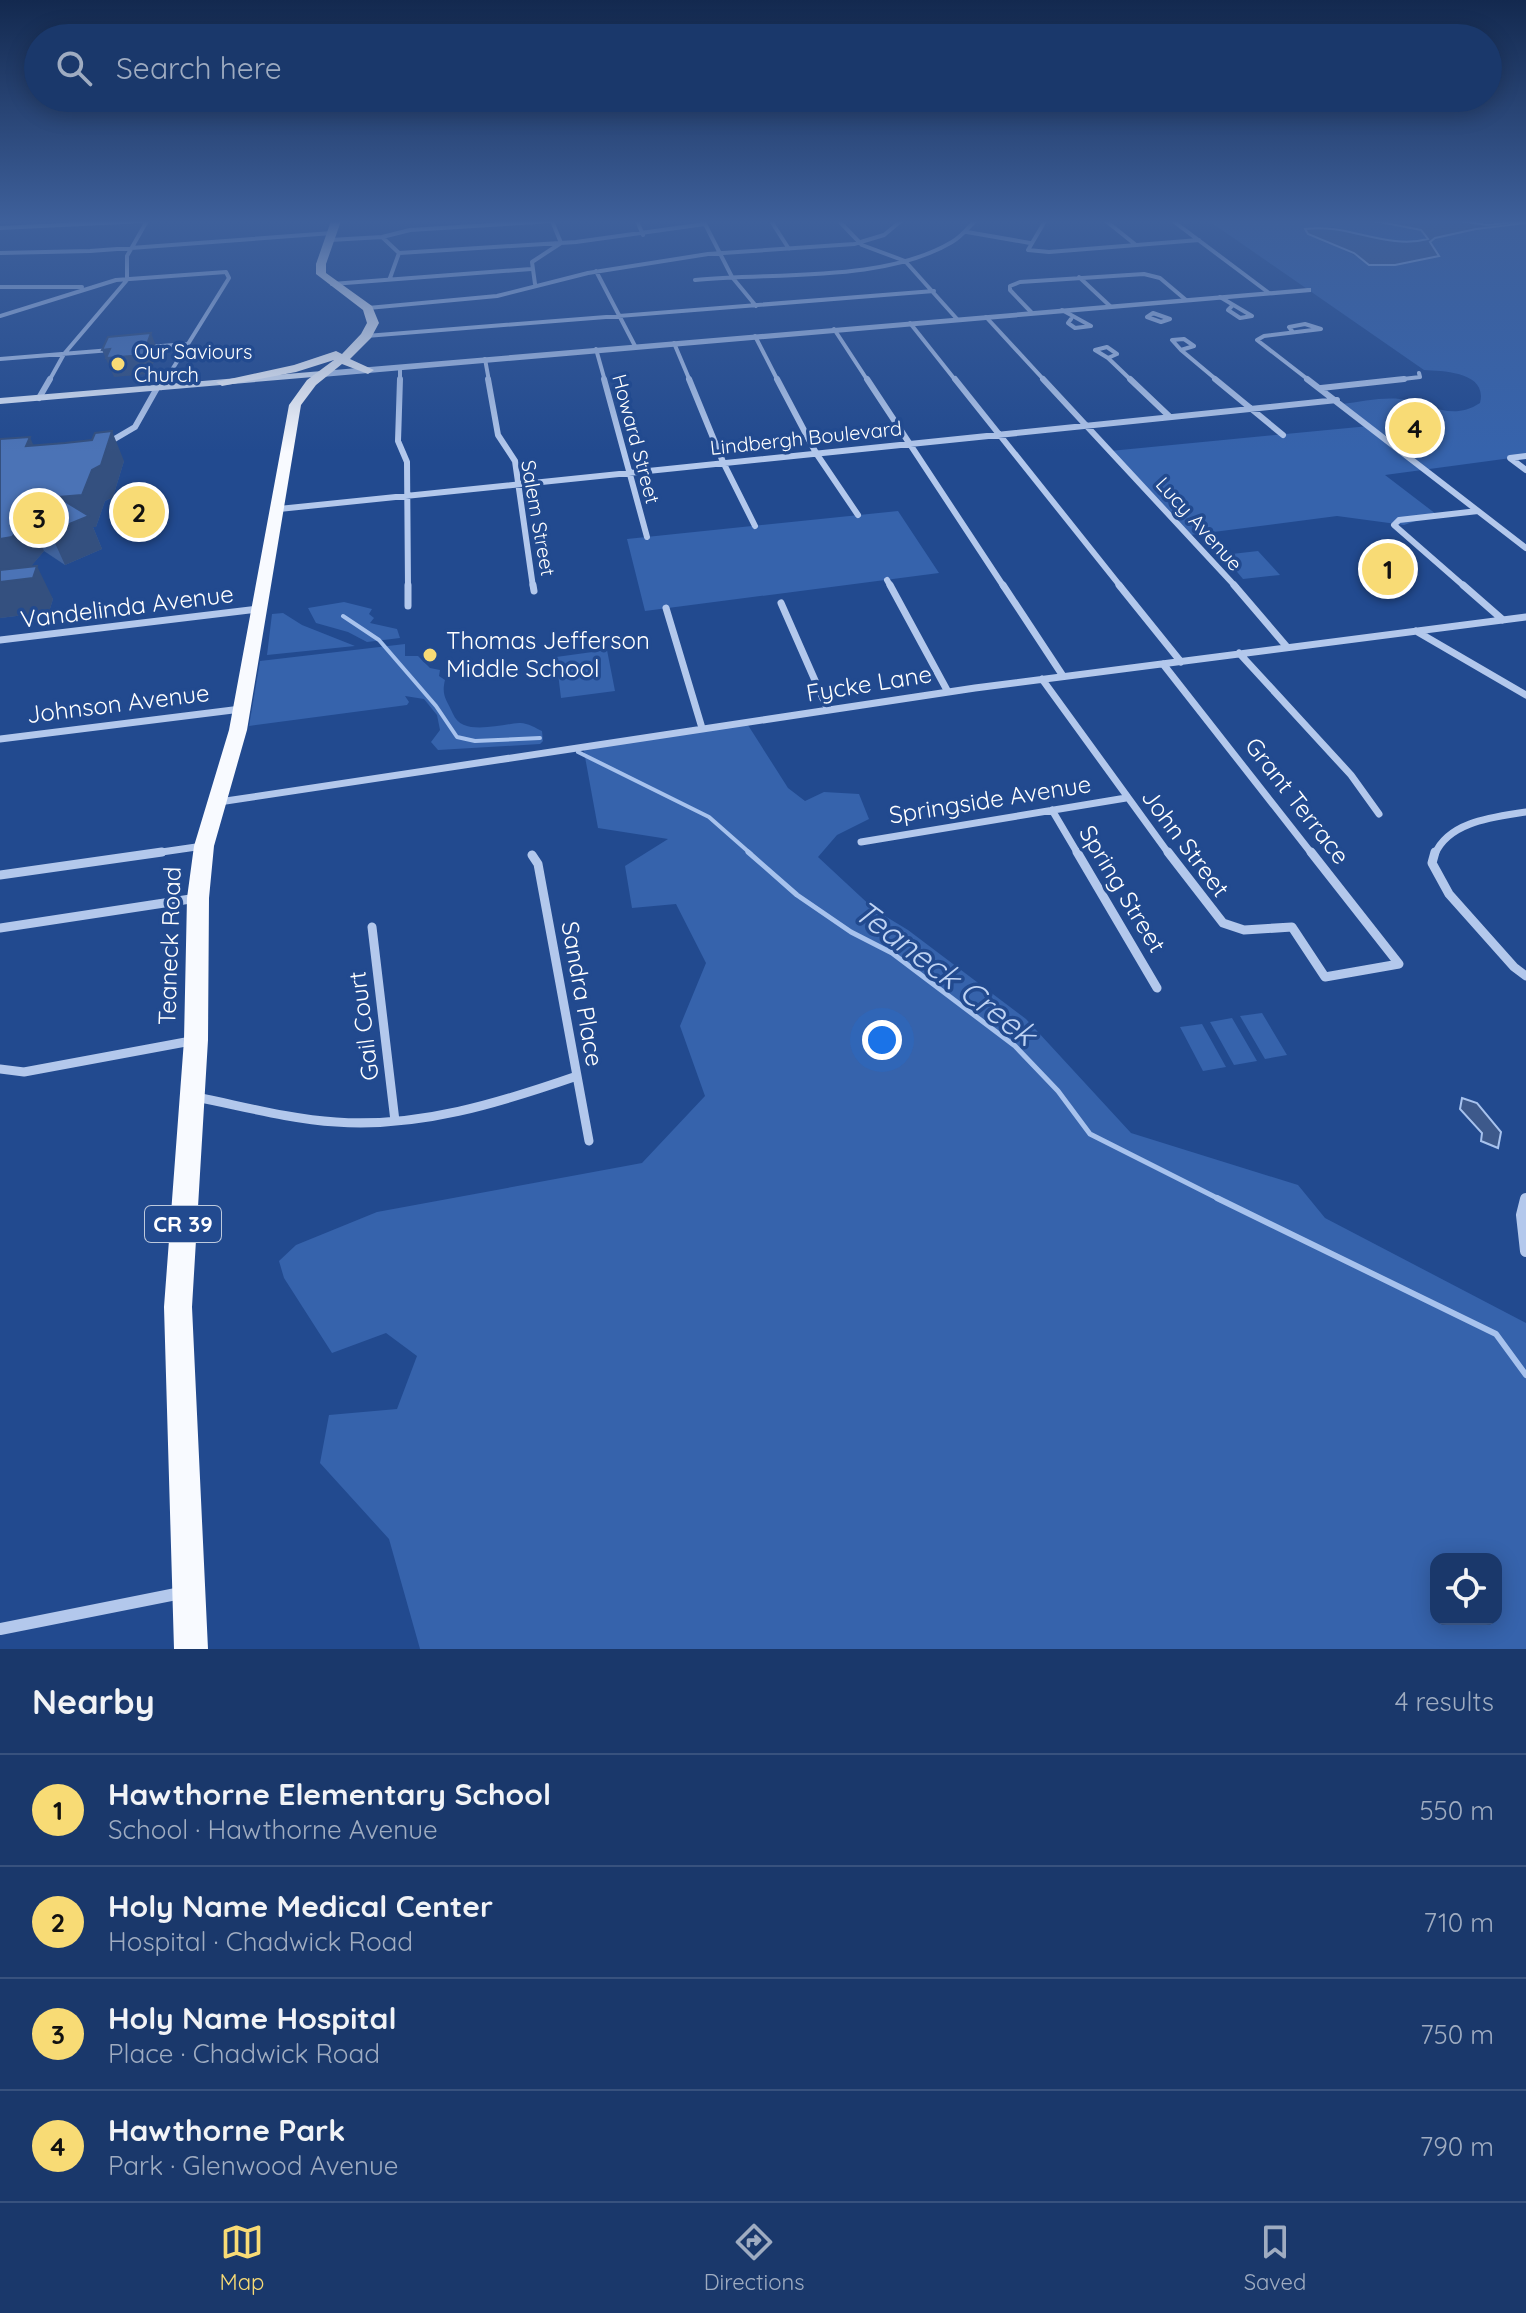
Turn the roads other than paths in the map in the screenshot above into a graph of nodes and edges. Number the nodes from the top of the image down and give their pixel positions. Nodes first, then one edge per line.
1 (55, 298) edge
2 (112, 298) edge
3 (217, 298) edge
4 (353, 298) edge
5 (476, 298) edge
6 (609, 298) edge
7 (749, 298) edge
8 (851, 298) edge
9 (940, 298) edge
10 (1018, 298) edge
11 (1101, 298) edge
12 (1184, 298) edge
13 (1209, 298) edge
14 (1221, 298) edge
15 (1186, 300) junction
16 (1141, 304) junction
17 (756, 306) junction
18 (1110, 306) junction
19 (1232, 306) junction
20 (368, 308) junction
21 (1062, 310) junction
22 (1032, 313) junction
23 (1153, 313) dead end
24 (0, 316) edge
25 (618, 317) junction
26 (986, 317) junction
27 (957, 319) junction
28 (1071, 319) dead end
29 (910, 323) junction
30 (834, 329) junction
31 (1292, 331) junction
32 (366, 336) junction
33 (755, 336) junction
34 (674, 343) junction
35 (188, 344) junction
36 (635, 346) junction
37 (146, 348) edge
38 (354, 348) junction
39 (596, 349) junction
40 (118, 350) edge
41 (1181, 350) dead end
42 (64, 354) junction
43 (343, 357) junction
44 (1108, 358) dead end
45 (0, 359) edge
46 (485, 359) junction
47 (400, 367) junction
48 (368, 370) junction
49 (1419, 373) dead end
50 (322, 374) junction
51 (255, 379) junction
52 (222, 382) junction
53 (159, 387) junction
54 (1320, 388) junction
55 (39, 398) junction
56 (297, 399) junction
57 (1337, 400) junction
58 (0, 401) edge
59 (1253, 409) junction
60 (1170, 417) junction
61 (1084, 426) junction
62 (998, 434) junction
63 (1283, 435) dead end
64 (908, 443) junction
65 (98, 446) edge
66 (816, 453) junction
67 (1526, 456) edge
68 (723, 462) junction
69 (1526, 470) edge
70 (627, 472) junction
71 (517, 483) junction
72 (408, 494) junction
73 (279, 509) junction
74 (1478, 511) junction
75 (858, 515) dead end
76 (755, 526) dead end
77 (647, 537) dead end
78 (1526, 548) edge
79 (887, 580) dead end
80 (534, 591) dead end
81 (781, 603) dead end
82 (408, 606) dead end
83 (666, 608) dead end
84 (258, 609) junction
85 (1526, 617) edge
86 (1503, 620) junction
87 (1415, 631) junction
88 (0, 640) edge
89 (1287, 647) junction
90 (1239, 653) junction
91 (1181, 662) junction
92 (1163, 664) junction
93 (1063, 676) junction
94 (1042, 679) junction
95 (948, 692) junction
96 (1525, 693) edge
97 (242, 709) junction
98 (828, 710) junction
99 (702, 728) junction
100 (0, 739) edge
101 (1126, 798) junction
102 (219, 802) junction
103 (1052, 810) junction
104 (1526, 812) edge
105 (1379, 814) dead end
106 (861, 842) dead end
107 (204, 846) junction
108 (532, 855) dead end
109 (0, 875) edge
110 (198, 898) junction
111 (372, 927) dead end
112 (0, 928) edge
113 (1526, 976) edge
114 (1325, 977) joint
115 (1157, 988) dead end
116 (196, 1040) junction
117 (0, 1069) edge
118 (577, 1076) junction
119 (192, 1096) junction
120 (395, 1121) junction
121 (589, 1141) dead end
122 (1526, 1199) edge
123 (1526, 1251) edge
124 (189, 1591) junction
125 (0, 1629) edge
126 (191, 1649) edge

1 - 24 street
2 - 42 street
3 - 35 street
4 - 20 main road
5 - 20 street
6 - 25 street
7 - 17 street
8 - 17 street
9 - 27 street
10 - 22 street
11 - 18 street
12 - 15 street
13 - 15 street
14 - 19 street
15 - 16 street
16 - 18 street
16 - 23 street
17 - 25 street
18 - 21 street
19 - 19 street
20 - 32 main road
21 - 22 street
21 - 28 street
22 - 26 street
25 - 32 street
25 - 36 street
26 - 27 street
26 - 61 street, Lucy Avenue
27 - 29 street
29 - 30 street
29 - 62 street
30 - 33 street
30 - 64 street
31 - 31 street
31 - 54 street
32 - 38 main road
33 - 34 street
33 - 66 street
34 - 36 street
34 - 68 street
35 - 37 street
35 - 53 street
36 - 39 street
38 - 43 main road
38 - 52 main road
39 - 46 street
39 - 70 street, Howard Street
40 - 42 street
41 - 59 street
42 - 45 street
42 - 55 street
43 - 48 main road
43 - 50 main road
44 - 60 street
46 - 47 street
46 - 71 street, Salem Street
47 - 48 street
47 - 72 street
48 - 50 street
49 - 54 street
50 - 51 main road
50 - 56 main road
51 - 52 main road
51 - 56 main road
52 - 53 main road
53 - 55 main road
53 - 65 street
54 - 57 street
55 - 58 main road
56 - 73 main road, Teaneck Road / CR 39
57 - 59 street, Lindbergh Boulevard
57 - 74 street
59 - 60 street, Lindbergh Boulevard
59 - 63 street
60 - 61 street, Lindbergh Boulevard
61 - 62 street, Lindbergh Boulevard
61 - 89 street, Lucy Avenue
62 - 64 street, Lindbergh Boulevard
62 - 91 street
64 - 66 street, Lindbergh Boulevard
64 - 93 street
66 - 68 street, Lindbergh Boulevard
66 - 75 street
67 - 69 street
68 - 70 street, Lindbergh Boulevard
68 - 76 street
70 - 71 street, Lindbergh Boulevard
70 - 77 street, Howard Street
71 - 72 street, Lindbergh Boulevard
71 - 80 street, Salem Street
72 - 73 street, Lindbergh Boulevard
72 - 82 street
73 - 84 main road, Teaneck Road / CR 39
74 - 78 street
74 - 86 street
79 - 95 street
81 - 98 street
83 - 99 street
84 - 88 street, Vandelinda Avenue
84 - 97 main road, Teaneck Road / CR 39
85 - 86 street, Fycke Lane
86 - 87 street, Fycke Lane
87 - 89 street, Fycke Lane
87 - 96 street
89 - 90 street, Fycke Lane
90 - 91 street, Fycke Lane
90 - 105 street
91 - 92 street, Fycke Lane
92 - 93 street, Fycke Lane
92 - 114 street, Grant Terrace
93 - 94 street, Fycke Lane
94 - 95 street, Fycke Lane
94 - 101 street, John Street
95 - 98 street, Fycke Lane
97 - 100 street, Johnson Avenue
97 - 102 main road, Teaneck Road / CR 39
98 - 99 street, Fycke Lane
99 - 102 street, Fycke Lane
101 - 103 street, Springside Avenue
101 - 114 street, John Street
102 - 107 main road, Teaneck Road / CR 39
103 - 106 street, Springside Avenue
103 - 115 street, Spring Street
104 - 113 street
107 - 109 street
107 - 110 main road, Teaneck Road / CR 39
108 - 118 street, Sandra Place
110 - 112 street
110 - 116 main road, Teaneck Road / CR 39
111 - 120 street, Gail Court
116 - 117 street
116 - 119 main road, Teaneck Road / CR 39
118 - 120 street
118 - 121 street, Sandra Place
119 - 120 street
119 - 124 main road, Teaneck Road / CR 39
122 - 123 street
124 - 125 street
124 - 126 main road, Teaneck Road / CR 39

